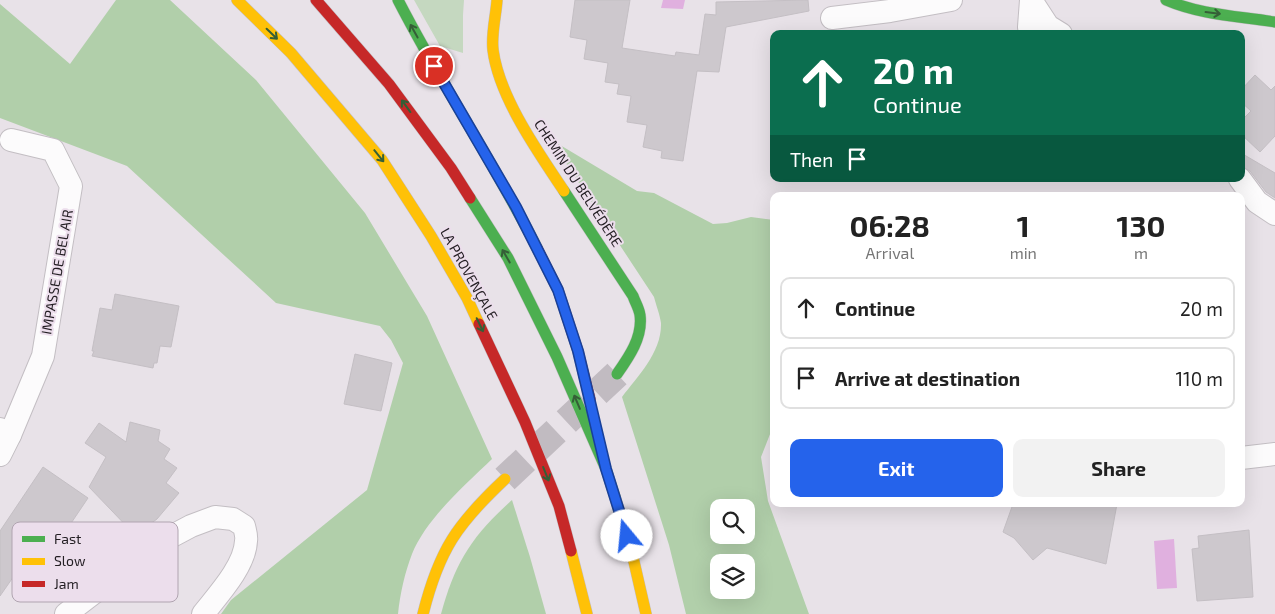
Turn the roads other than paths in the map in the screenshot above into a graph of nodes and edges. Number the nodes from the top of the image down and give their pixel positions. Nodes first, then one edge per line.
1 (237, 0) edge
2 (316, 0) edge
3 (398, 0) edge
4 (497, 0) edge
5 (951, 0) edge
6 (1031, 0) edge
7 (1166, 0) edge
8 (832, 18) dead end
9 (1275, 22) edge
10 (1029, 30) edge
11 (1054, 30) edge
12 (11, 140) dead end
13 (1242, 182) edge
14 (1275, 214) edge
15 (617, 374) tunnel mouth
16 (5, 432) edge
17 (1275, 454) edge
18 (0, 455) edge
19 (1245, 458) edge
20 (606, 469) junction
21 (505, 479) tunnel mouth
22 (178, 533) edge
23 (82, 602) edge
24 (66, 614) edge
25 (203, 614) edge
26 (423, 614) edge
27 (587, 614) edge
28 (646, 614) edge

1 -> 27 main road, LA PROVENÇALE
20 -> 2 main road
20 -> 3 main road
4 - 15 main road, CHEMIN DU BELVÉDÈRE
5 - 8 street
6 - 10 street
6 - 11 street
7 -> 9 main road
12 - 16 street, IMPASSE DE BEL AIR
13 - 14 street
16 - 18 street, IMPASSE DE BEL AIR
17 - 19 street
20 - 28 main road
21 - 26 main road
22 - 25 street
23 - 24 street

